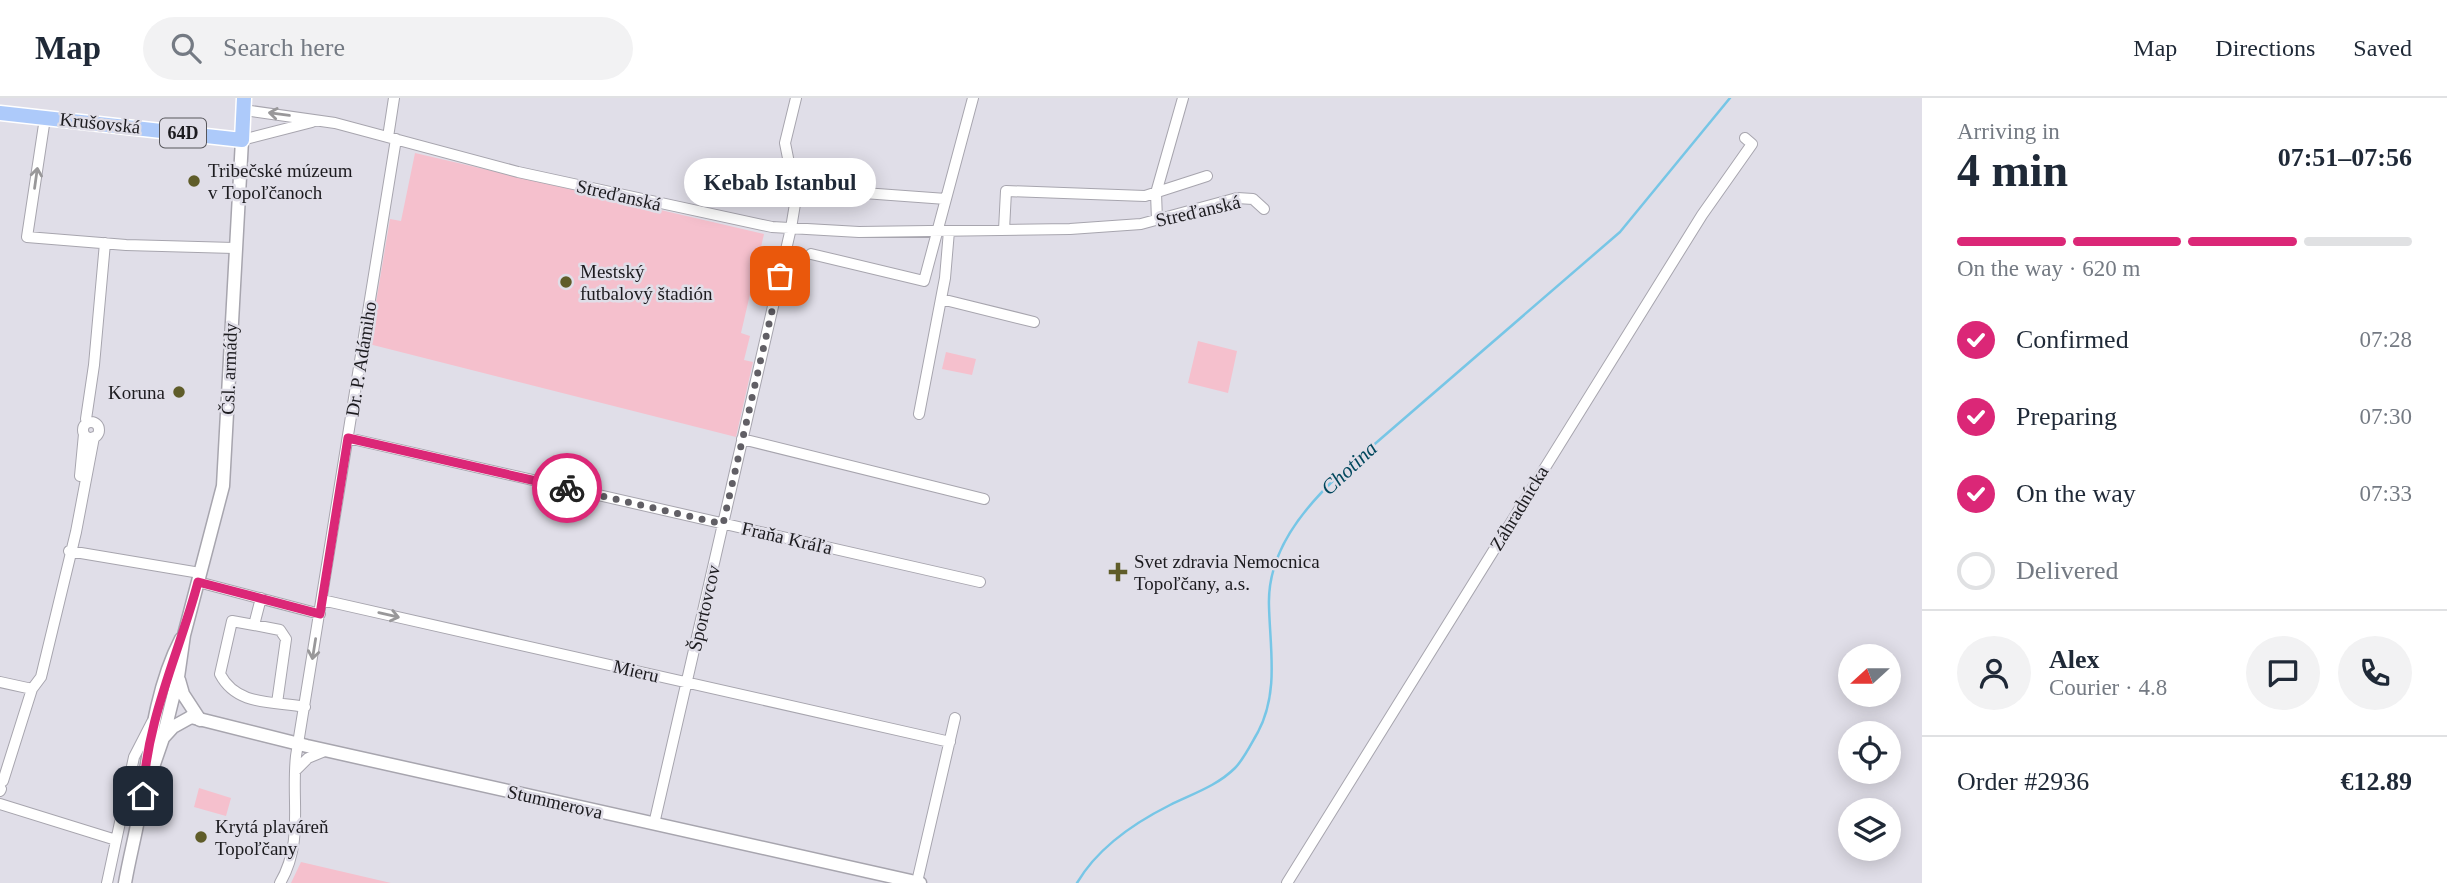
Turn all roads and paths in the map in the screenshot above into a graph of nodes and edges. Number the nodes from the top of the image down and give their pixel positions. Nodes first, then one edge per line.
1 (394, 98) edge
2 (796, 98) edge
3 (972, 98) edge
4 (1183, 98) edge
5 (244, 104) edge
6 (0, 113) edge
7 (45, 118) junction
8 (314, 121) junction
9 (392, 138) junction
10 (1745, 138) dead end
11 (242, 140) junction
12 (1207, 176) dead end
13 (795, 188) junction
14 (1156, 192) junction
15 (946, 199) junction
16 (1265, 209) dead end
17 (1157, 220) junction
18 (792, 228) junction
19 (1004, 230) junction
20 (937, 231) junction
21 (949, 231) junction
22 (105, 243) junction
23 (234, 248) junction
24 (811, 254) dead end
25 (941, 299) junction
26 (1034, 322) dead end
27 (919, 414) dead end
28 (86, 419) dead end
29 (89, 436) dead end
30 (348, 438) junction
31 (742, 439) junction
32 (984, 499) dead end
33 (723, 524) junction
34 (69, 551) junction
35 (199, 578) junction
36 (980, 582) dead end
37 (261, 598) junction
38 (322, 600) junction
39 (320, 614) junction
40 (254, 625) junction
41 (184, 635) junction
42 (178, 677) junction
43 (0, 682) edge
44 (687, 683) junction
45 (32, 689) junction
46 (277, 703) junction
47 (305, 707) junction
48 (164, 710) junction
49 (955, 718) dead end
50 (196, 719) junction
51 (163, 738) junction
52 (950, 742) junction
53 (299, 744) junction
54 (327, 751) junction
55 (295, 772) junction
56 (1, 787) edge
57 (143, 796) junction
58 (0, 804) edge
59 (654, 824) junction
60 (116, 840) junction
61 (107, 883) edge
62 (125, 883) edge
63 (280, 883) edge
64 (918, 883) edge
65 (1287, 883) edge

1 - 9 street
2 - 13 street, Športovcov
3 - 15 street
4 - 14 street
8 -> 5 street, Streďanská
5 - 11 main road, Čsl. armády
6 - 7 main road, Krušovská / 64D
7 - 11 main road, Krušovská / 64D
22 -> 7 street
8 - 9 street, Streďanská
8 - 11 street, Streďanská
9 - 18 street, Streďanská
9 - 30 street, Dr. P. Adámiho
10 - 65 street, Záhradnícka
11 - 23 main road, Čsl. armády
12 - 14 street, Streďanská
13 - 15 street
13 - 18 street, Športovcov
14 - 17 street
14 - 19 street, Streďanská
15 - 20 street
16 - 17 street, Streďanská
17 - 19 street, Streďanská
18 - 20 street, Streďanská
18 - 31 street, Športovcov
19 - 21 street, Streďanská
20 - 21 street, Streďanská
20 - 24 street
21 - 25 street
22 - 23 street
22 - 28 street
23 - 35 main road, Čsl. armády
25 - 26 street
25 - 27 street
29 - 34 street
30 - 33 street, Fraňa Kráľa
30 - 38 street, Dr. P. Adámiho
31 - 32 street
31 - 33 street, Športovcov
33 - 36 street, Fraňa Kráľa
33 - 44 street, Športovcov
34 - 35 street
34 - 45 street
35 - 37 street
35 - 41 main road, Čsl. armády
37 - 39 street
37 - 40 street
38 - 39 street, Dr. P. Adámiho
38 -> 44 street, Mieru
39 -> 47 street, Dr. P. Adámiho
40 - 46 street
40 - 46 street
41 - 42 main road, Čsl. armády
41 - 48 main road, Čsl. armády
42 - 48 main road, Čsl. armády
42 - 50 main road
43 - 45 street
44 - 52 street, Mieru
44 - 59 street, Športovcov
45 - 56 street
46 - 47 street
47 - 53 street, Dr. P. Adámiho
48 - 50 main road, Stummerova
48 - 51 main road
48 - 57 main road
48 - 60 street
49 - 52 street
50 - 51 main road
50 - 53 main road, Stummerova
51 - 57 main road
52 - 64 street
53 - 54 main road, Stummerova
53 - 55 street, Dr. P. Adámiho
54 - 55 street
54 - 59 main road, Stummerova
55 - 63 street, Dr. P. Adámiho
57 - 62 main road
58 - 60 street
59 - 64 main road, Stummerova
60 - 61 street

